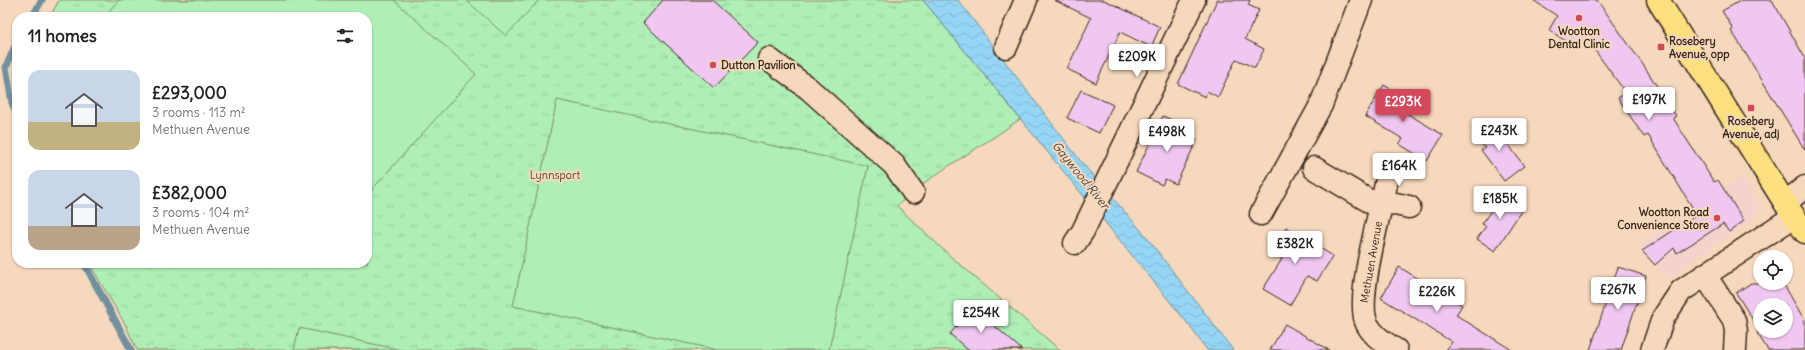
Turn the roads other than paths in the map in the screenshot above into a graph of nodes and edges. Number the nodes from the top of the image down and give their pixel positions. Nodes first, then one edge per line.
1 (1026, 0) edge
2 (1194, 0) edge
3 (1361, 0) edge
4 (1658, 0) edge
5 (1006, 47) dead end
6 (769, 59) dead end
7 (1314, 168) dead end
8 (1805, 187) edge
9 (913, 192) dead end
10 (1383, 198) junction
11 (1409, 206) dead end
12 (1261, 214) dead end
13 (1794, 218) edge
14 (1079, 237) dead end
15 (1705, 275) junction
16 (1396, 350) edge
17 (1652, 350) edge
18 (1735, 350) edge

1 - 5 street
2 - 14 street
3 - 12 street
4 - 13 main road
6 - 9 street
7 - 10 street
8 - 13 street
10 - 11 street
10 - 16 street, Methuen Avenue
13 - 15 street
15 - 17 street
15 - 18 street

